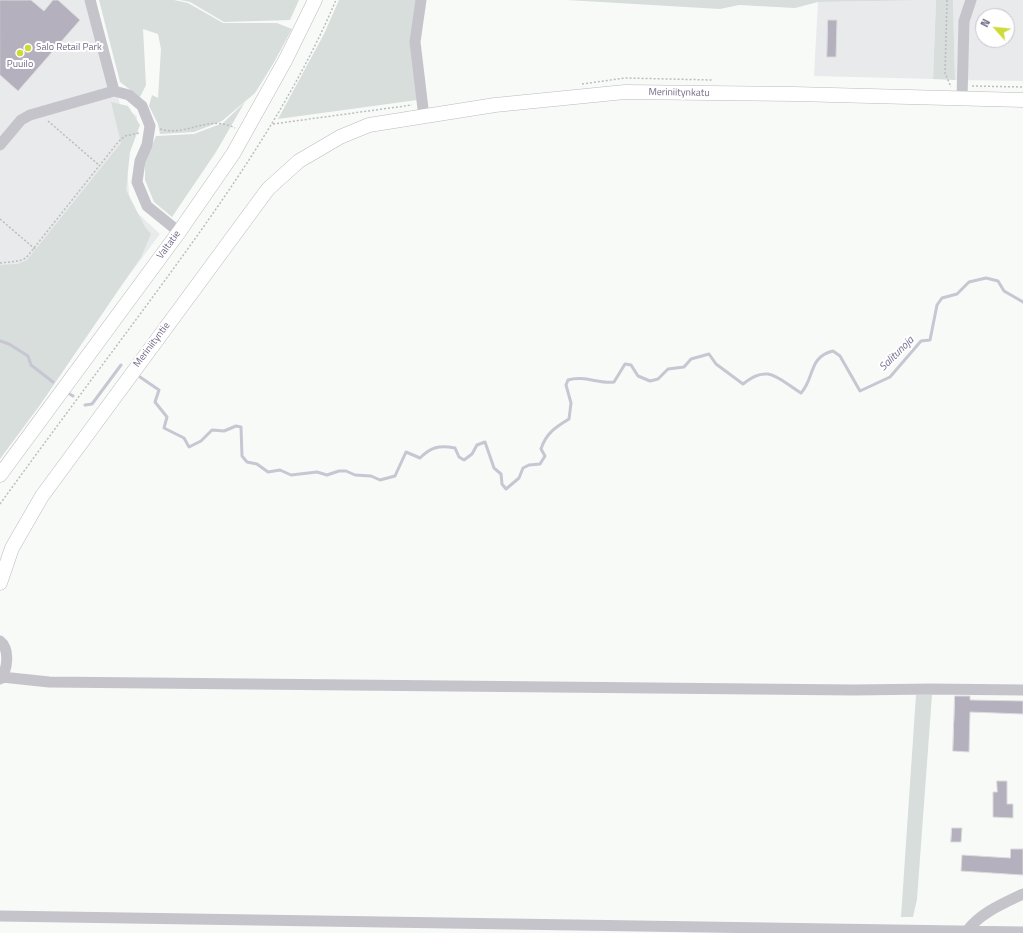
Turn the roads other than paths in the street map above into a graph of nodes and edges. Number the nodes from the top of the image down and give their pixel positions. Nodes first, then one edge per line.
1 (90, 0) edge
2 (315, 0) edge
3 (421, 0) edge
4 (971, 0) edge
5 (114, 90) junction
6 (957, 98) junction
7 (1023, 100) edge
8 (424, 118) junction
9 (340, 137) joint
10 (0, 145) edge
11 (179, 232) junction
12 (0, 475) edge
13 (0, 583) edge
14 (0, 641) edge
15 (1, 678) edge
16 (1023, 690) edge
17 (1023, 894) edge
18 (0, 916) edge
19 (967, 931) junction
20 (907, 932) edge
21 (1023, 932) edge

1 - 5 street
2 - 11 main road, Valtatie
3 - 8 street
4 - 6 street
5 - 10 street
5 - 11 street
6 - 7 main road, Meriniitynkatu
6 - 8 main road, Meriniitynkatu
8 - 9 main road, Meriniitynkatu
9 - 13 main road, Meriniityntie
11 - 12 main road, Valtatie
14 - 15 street
15 - 16 street
17 - 19 street
18 - 20 street
19 - 20 street
19 - 21 street

